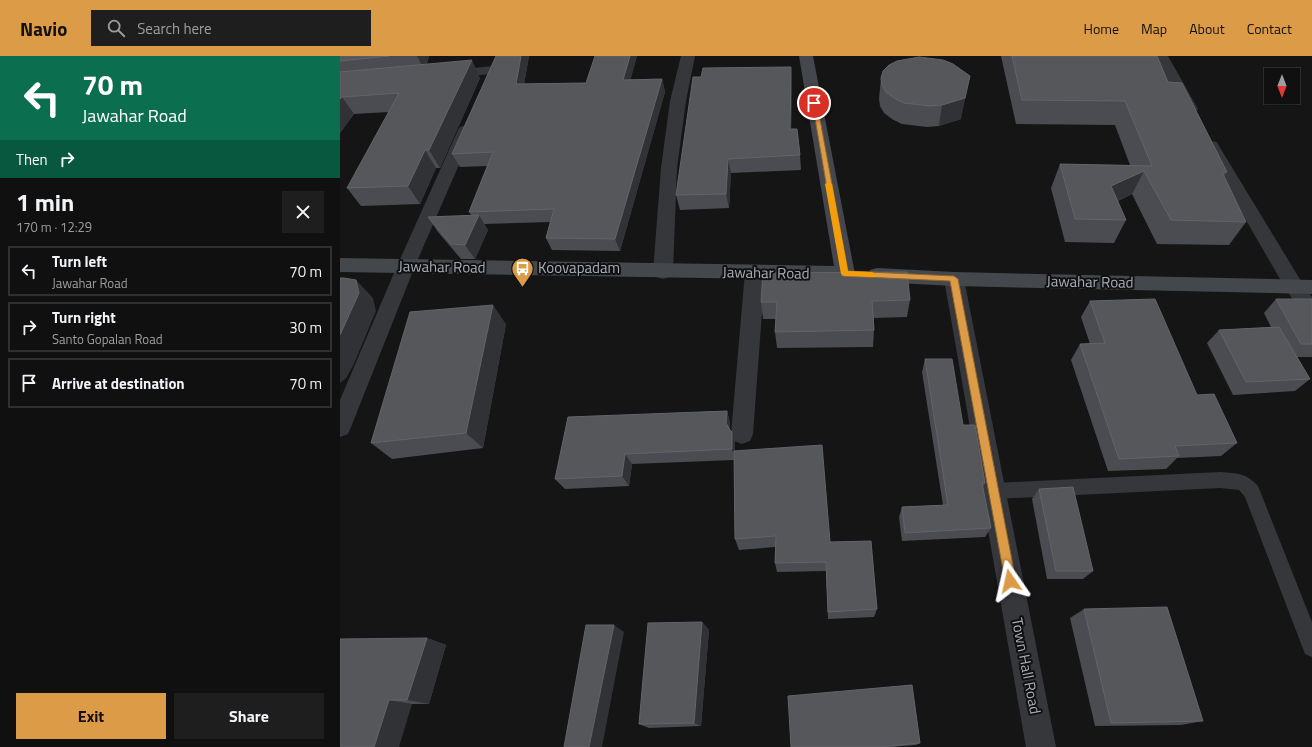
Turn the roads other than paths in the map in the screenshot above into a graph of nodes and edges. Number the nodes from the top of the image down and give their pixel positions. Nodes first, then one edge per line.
1 (688, 56) edge
2 (806, 56) edge
3 (1161, 56) edge
4 (493, 70) edge
5 (434, 76) edge
6 (474, 114) edge
7 (340, 265) edge
8 (406, 266) junction
9 (663, 272) junction
10 (755, 272) junction
11 (845, 274) junction
12 (954, 279) junction
13 (1303, 287) edge
14 (1312, 312) edge
15 (340, 427) edge
16 (742, 434) dead end
17 (994, 490) junction
18 (1312, 646) edge
19 (1041, 747) edge

1 - 9 street
2 - 11 main road
3 - 13 street
4 - 5 street
6 - 8 street
7 - 8 main road, Jawahar Road
8 - 9 main road, Jawahar Road
8 - 15 street
9 - 10 main road, Jawahar Road
10 - 11 main road, Jawahar Road
10 - 16 street
11 - 12 main road, Jawahar Road
12 - 13 main road, Jawahar Road
12 - 17 street, Town Hall Road
13 - 14 street
17 - 18 lane
17 - 19 street, Town Hall Road

